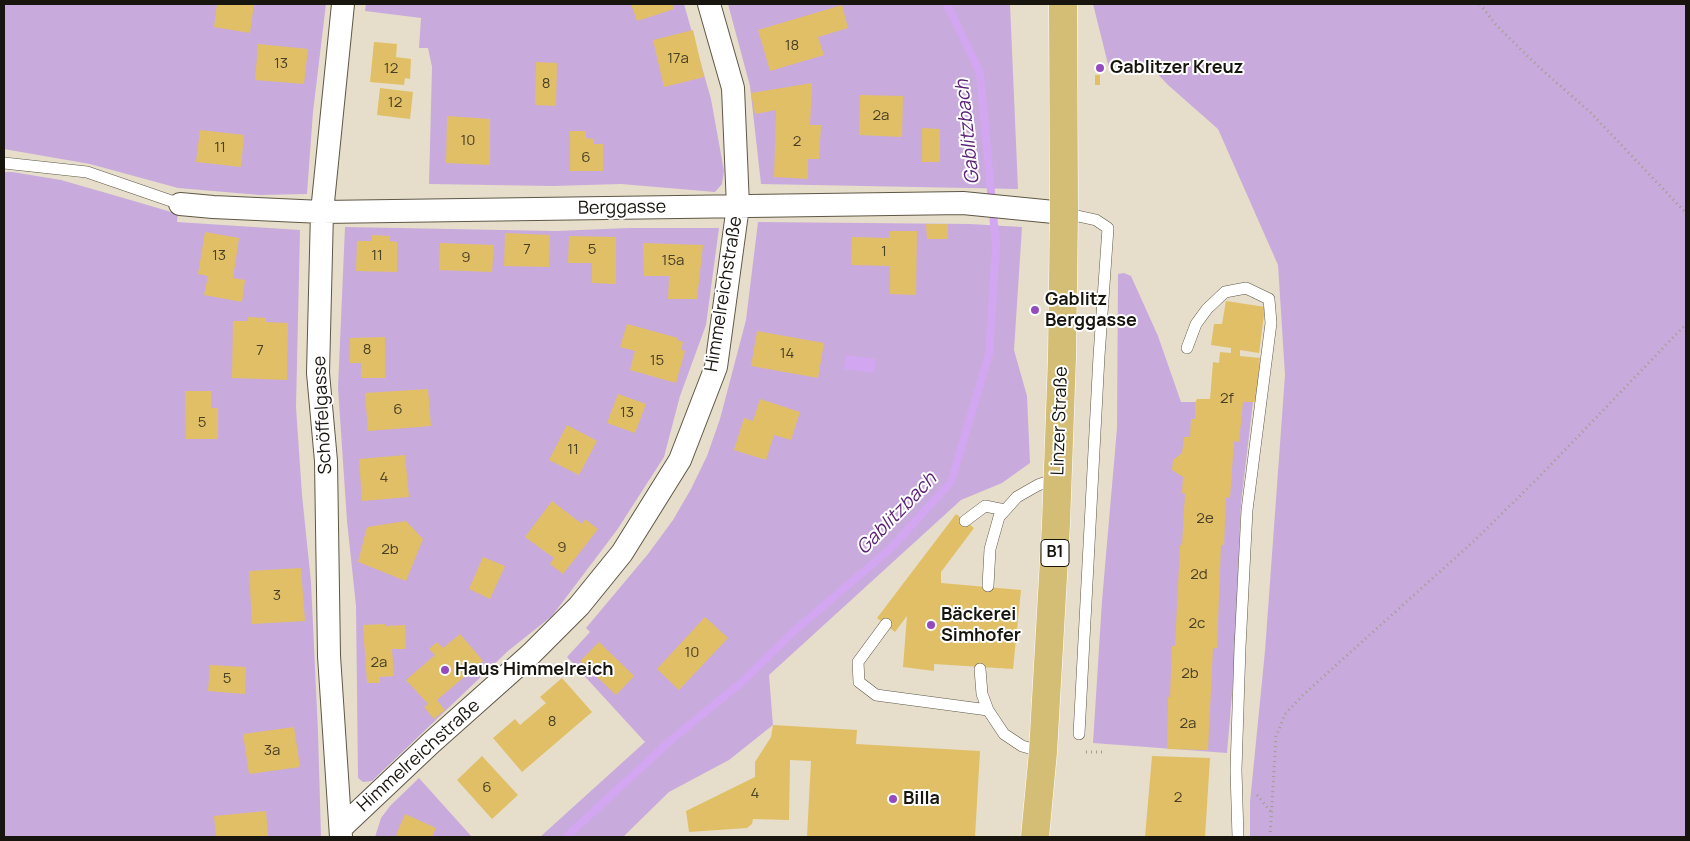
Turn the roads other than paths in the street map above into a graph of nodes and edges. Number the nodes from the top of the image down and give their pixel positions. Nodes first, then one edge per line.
1 (343, 4) edge
2 (709, 4) edge
3 (1062, 4) edge
4 (4, 163) edge
5 (180, 204) joint
6 (738, 206) junction
7 (322, 212) junction
8 (1064, 212) junction
9 (1187, 348) dead end
10 (1058, 478) junction
11 (1005, 510) junction
12 (965, 521) dead end
13 (988, 586) dead end
14 (886, 624) dead end
15 (980, 669) dead end
16 (988, 710) junction
17 (1079, 734) dead end
18 (1043, 752) junction
19 (341, 832) edge
20 (1035, 837) edge
21 (1238, 837) edge

1 - 7 street, Schöffelgasse
2 - 6 street, Himmelreichstraße
3 - 8 main road, Linzer Straße / B1
4 - 5 lane
5 - 7 street, Berggasse
6 - 7 street, Berggasse
6 - 8 street, Berggasse
6 - 19 street, Himmelreichstraße
7 - 19 street, Schöffelgasse
8 - 10 main road, Linzer Straße / B1
8 - 17 lane
9 - 21 lane
10 - 11 lane
10 - 18 main road, Linzer Straße / B1
11 - 12 lane
11 - 13 lane
14 - 16 lane
15 - 16 lane
16 - 18 lane
18 - 20 main road, Linzer Straße / B1

